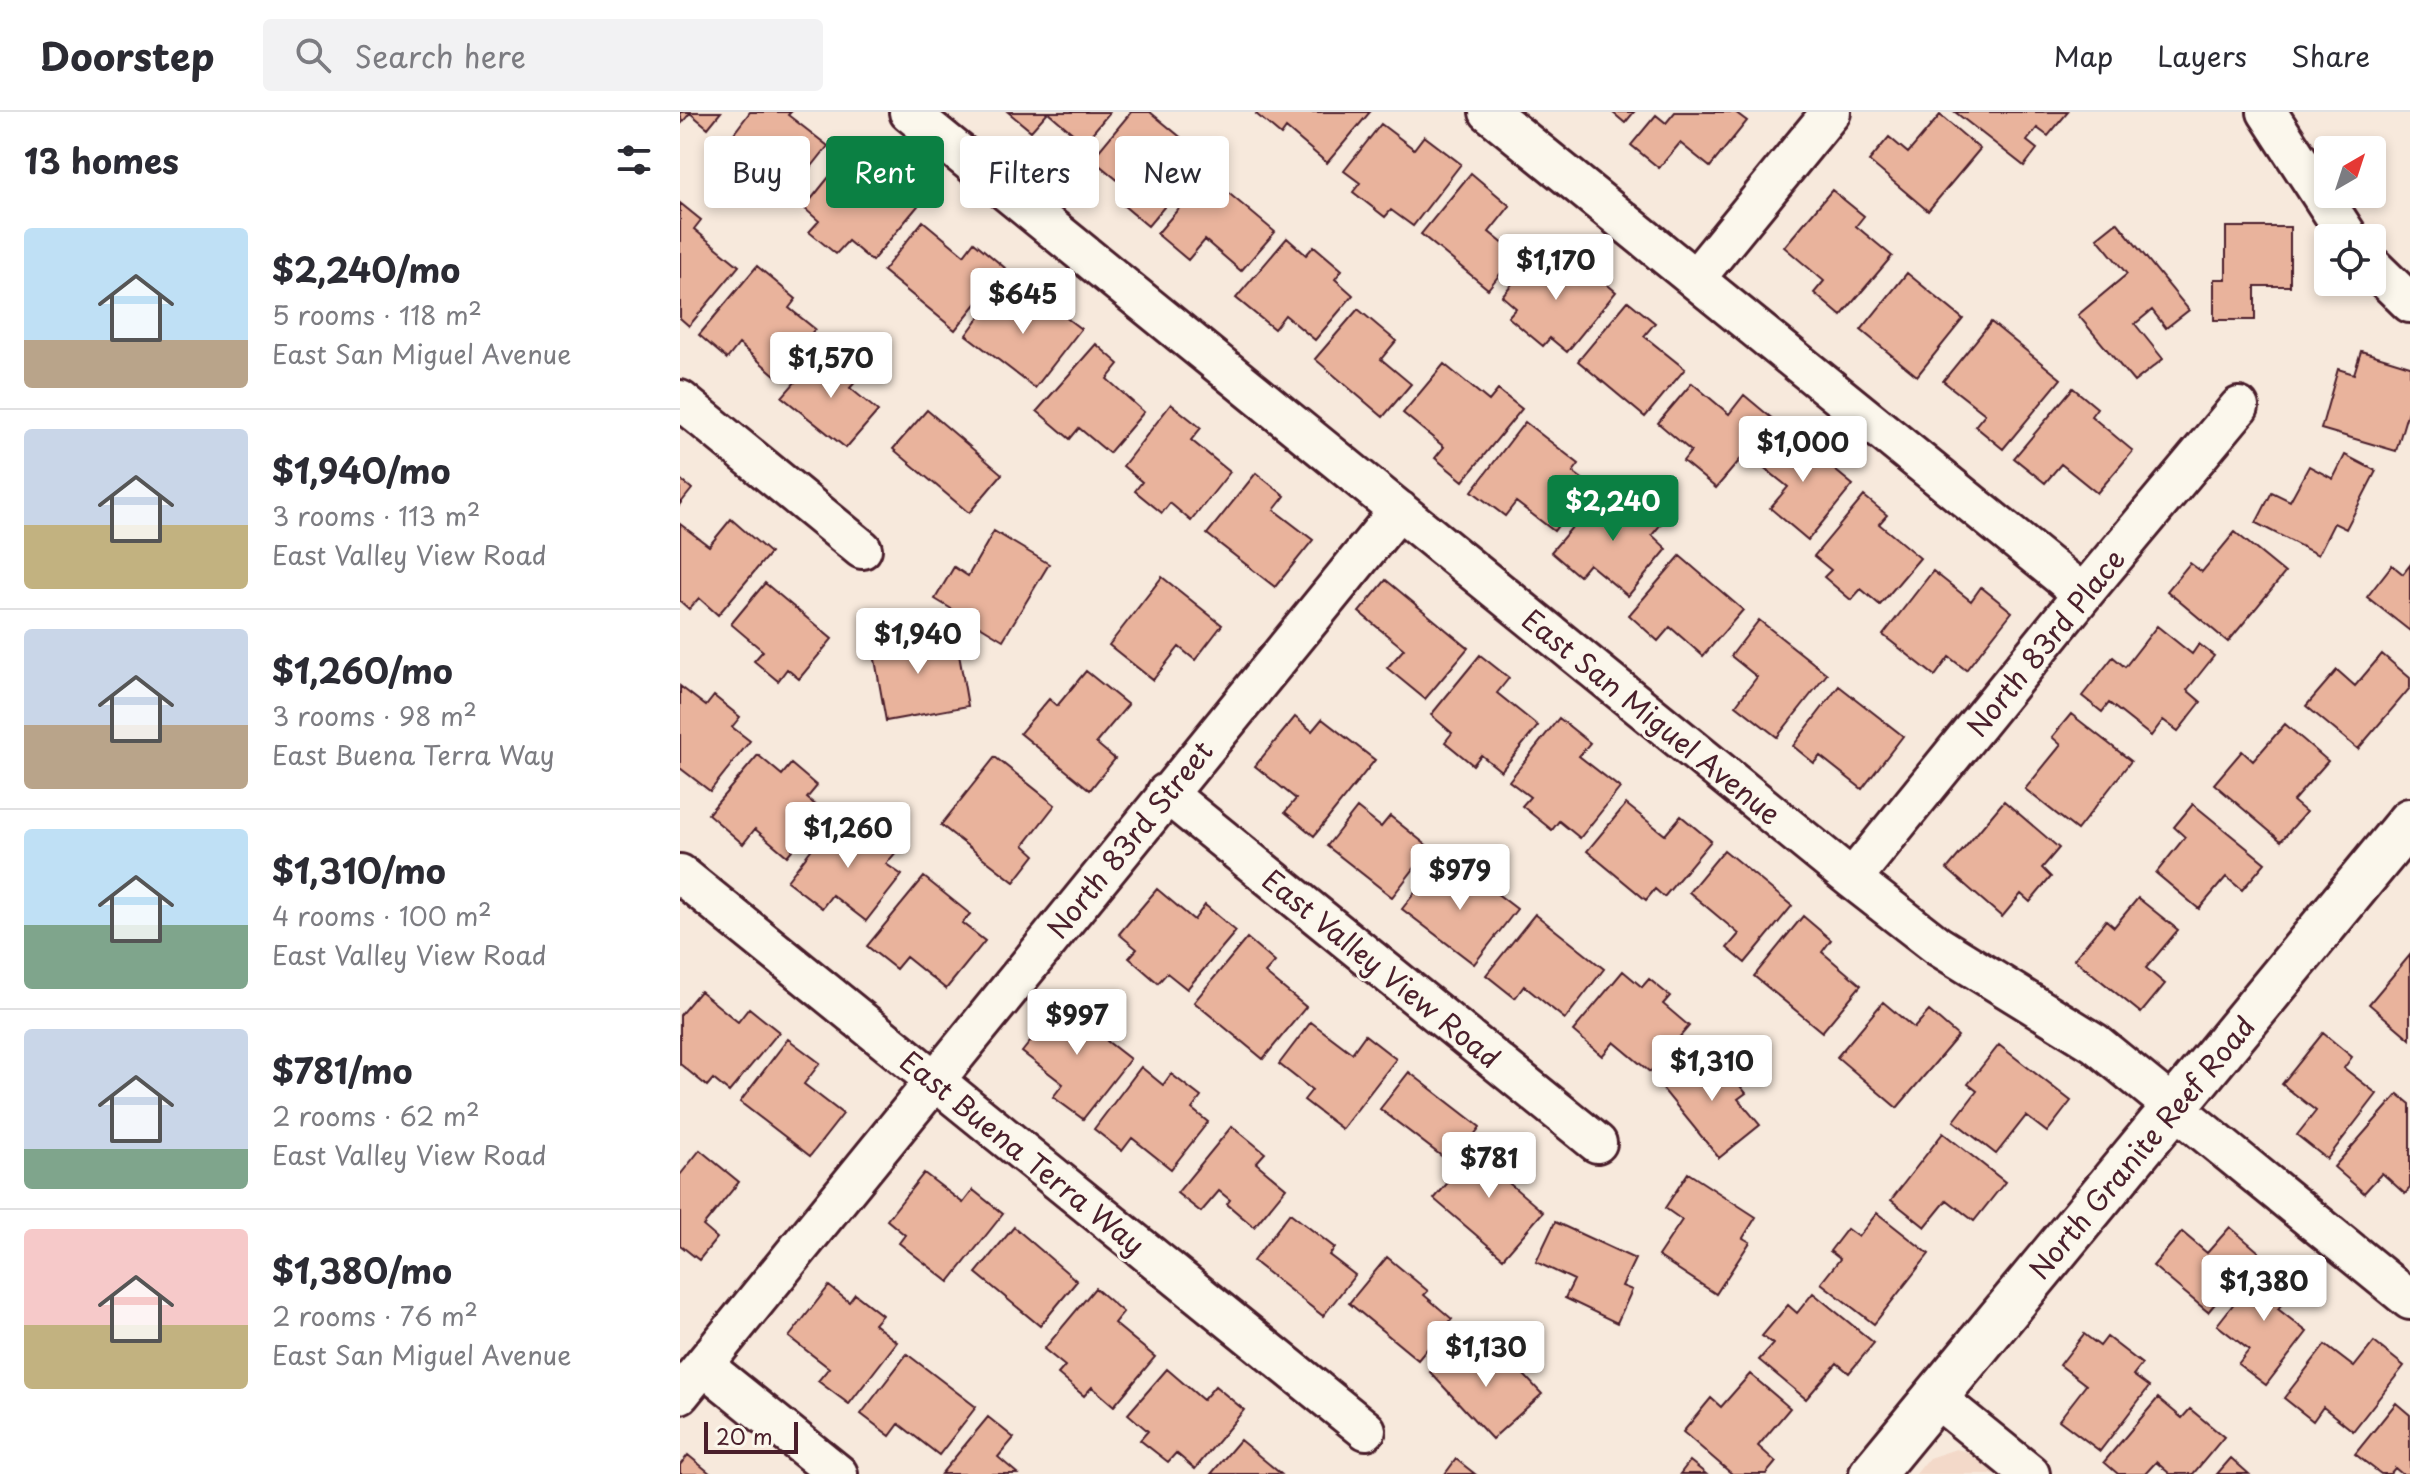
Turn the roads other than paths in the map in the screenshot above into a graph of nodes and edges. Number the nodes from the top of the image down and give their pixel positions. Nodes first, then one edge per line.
1 (909, 112) edge
2 (1489, 112) edge
3 (1831, 112) edge
4 (2267, 112) edge
5 (2340, 224) edge
6 (1695, 279) junction
7 (2386, 280) edge
8 (2410, 303) edge
9 (680, 400) edge
10 (2239, 407) dead end
11 (1399, 510) junction
12 (862, 549) dead end
13 (2083, 594) junction
14 (1166, 793) junction
15 (2410, 821) edge
16 (680, 874) edge
17 (1852, 879) junction
18 (933, 1080) junction
19 (2174, 1107) junction
20 (1597, 1143) dead end
21 (2410, 1300) edge
22 (692, 1380) edge
23 (1935, 1397) junction
24 (1366, 1430) dead end
25 (838, 1474) edge
26 (1872, 1474) edge
27 (2030, 1474) edge

1 - 11 street, East San Miguel Avenue
2 - 6 street
3 - 6 street
4 - 5 street
6 - 13 street
7 - 8 street
9 - 12 street
10 - 13 street, North 83rd Place
11 - 14 street, North 83rd Street
11 - 17 street, East San Miguel Avenue
13 - 17 street, North 83rd Place
14 - 18 street, North 83rd Street
14 - 20 street, East Valley View Road
15 - 19 street, North Granite Reef Road
16 - 18 street, East Buena Terra Way
17 - 19 street, East San Miguel Avenue
18 - 22 street, North 83rd Street
18 - 24 street, East Buena Terra Way
19 - 21 street, East San Miguel Avenue
19 - 23 street, North Granite Reef Road
22 - 25 street
23 - 26 street, North Granite Reef Road
23 - 27 street

